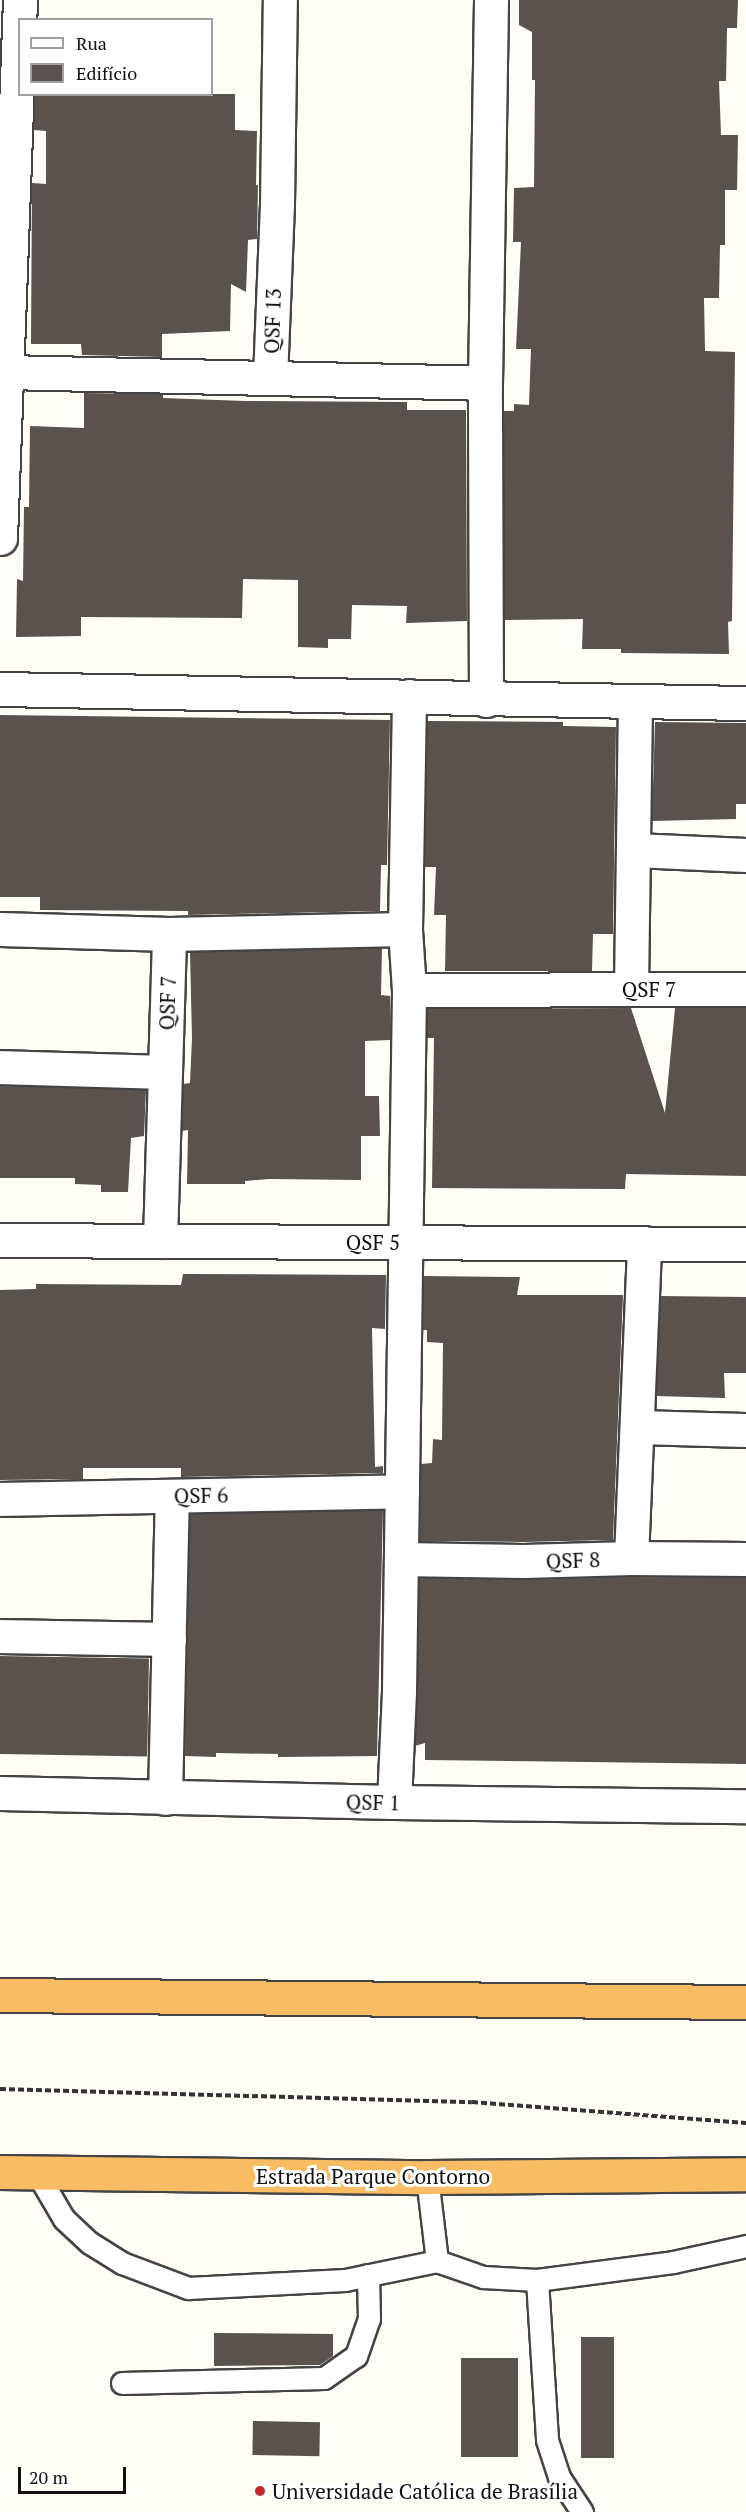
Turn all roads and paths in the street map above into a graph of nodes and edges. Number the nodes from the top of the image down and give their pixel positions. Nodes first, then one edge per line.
1 (20, 0) edge
2 (280, 0) edge
3 (491, 0) edge
4 (19, 18) edge
5 (18, 50) edge
6 (5, 372) junction
7 (270, 378) junction
8 (485, 383) junction
9 (0, 538) edge
10 (0, 689) edge
11 (409, 696) junction
12 (486, 700) junction
13 (635, 702) junction
14 (746, 703) edge
15 (634, 850) junction
16 (746, 855) edge
17 (0, 929) edge
18 (405, 929) junction
19 (169, 934) junction
20 (631, 988) junction
21 (746, 989) edge
22 (409, 990) junction
23 (0, 1067) edge
24 (165, 1072) junction
25 (0, 1240) edge
26 (160, 1241) junction
27 (405, 1242) junction
28 (644, 1243) junction
29 (746, 1244) edge
30 (637, 1427) junction
31 (746, 1430) edge
32 (402, 1491) junction
33 (172, 1496) junction
34 (0, 1499) edge
35 (631, 1558) junction
36 (401, 1559) junction
37 (746, 1559) edge
38 (0, 1636) edge
39 (169, 1639) junction
40 (0, 1793) edge
41 (165, 1798) junction
42 (394, 1802) junction
43 (746, 1806) edge
44 (0, 1995) edge
45 (746, 2002) edge
46 (0, 2089) edge
47 (746, 2123) edge
48 (1, 2172) edge
49 (37, 2173) junction
50 (746, 2174) edge
51 (427, 2177) junction
52 (746, 2246) edge
53 (437, 2261) junction
54 (368, 2276) junction
55 (537, 2280) junction
56 (122, 2383) dead end
57 (582, 2512) edge

1 - 4 street
2 - 7 street, QSF 13
3 - 8 street
5 - 6 street
6 - 7 street, QSF 13
6 - 9 street
7 - 8 street
8 - 12 street
10 - 11 street
11 - 12 street
11 - 18 street
12 - 13 street
13 - 14 street
13 - 15 street
15 - 16 street
15 - 20 street
17 - 19 street
18 - 19 street
18 - 22 street
19 - 24 street, QSF 7
20 - 21 street, QSF 7
20 - 22 street, QSF 7
22 - 27 street
23 - 24 street
24 - 26 street, QSF 7
25 - 26 street, QSF 5
26 - 27 street, QSF 5
27 - 28 street, QSF 5
27 - 32 street
28 - 29 street, QSF 5
28 - 30 street
30 - 31 street
30 - 35 street
32 - 33 street, QSF 6
32 - 36 street
33 - 34 street, QSF 6
33 - 39 street
35 - 36 street, QSF 8
35 - 37 street, QSF 8
36 - 42 street
38 - 39 street
39 - 41 street
40 - 41 street, QSF 1
41 - 42 street, QSF 1
42 - 43 street, QSF 1
44 - 45 highway
46 - 47 path
48 - 49 highway, Estrada Parque Contorno
49 - 51 highway, Estrada Parque Contorno
49 - 54 lane
50 - 51 highway, Estrada Parque Contorno
51 - 53 lane
52 - 55 lane
53 - 54 lane
53 - 55 lane
54 - 56 lane
55 - 57 lane

